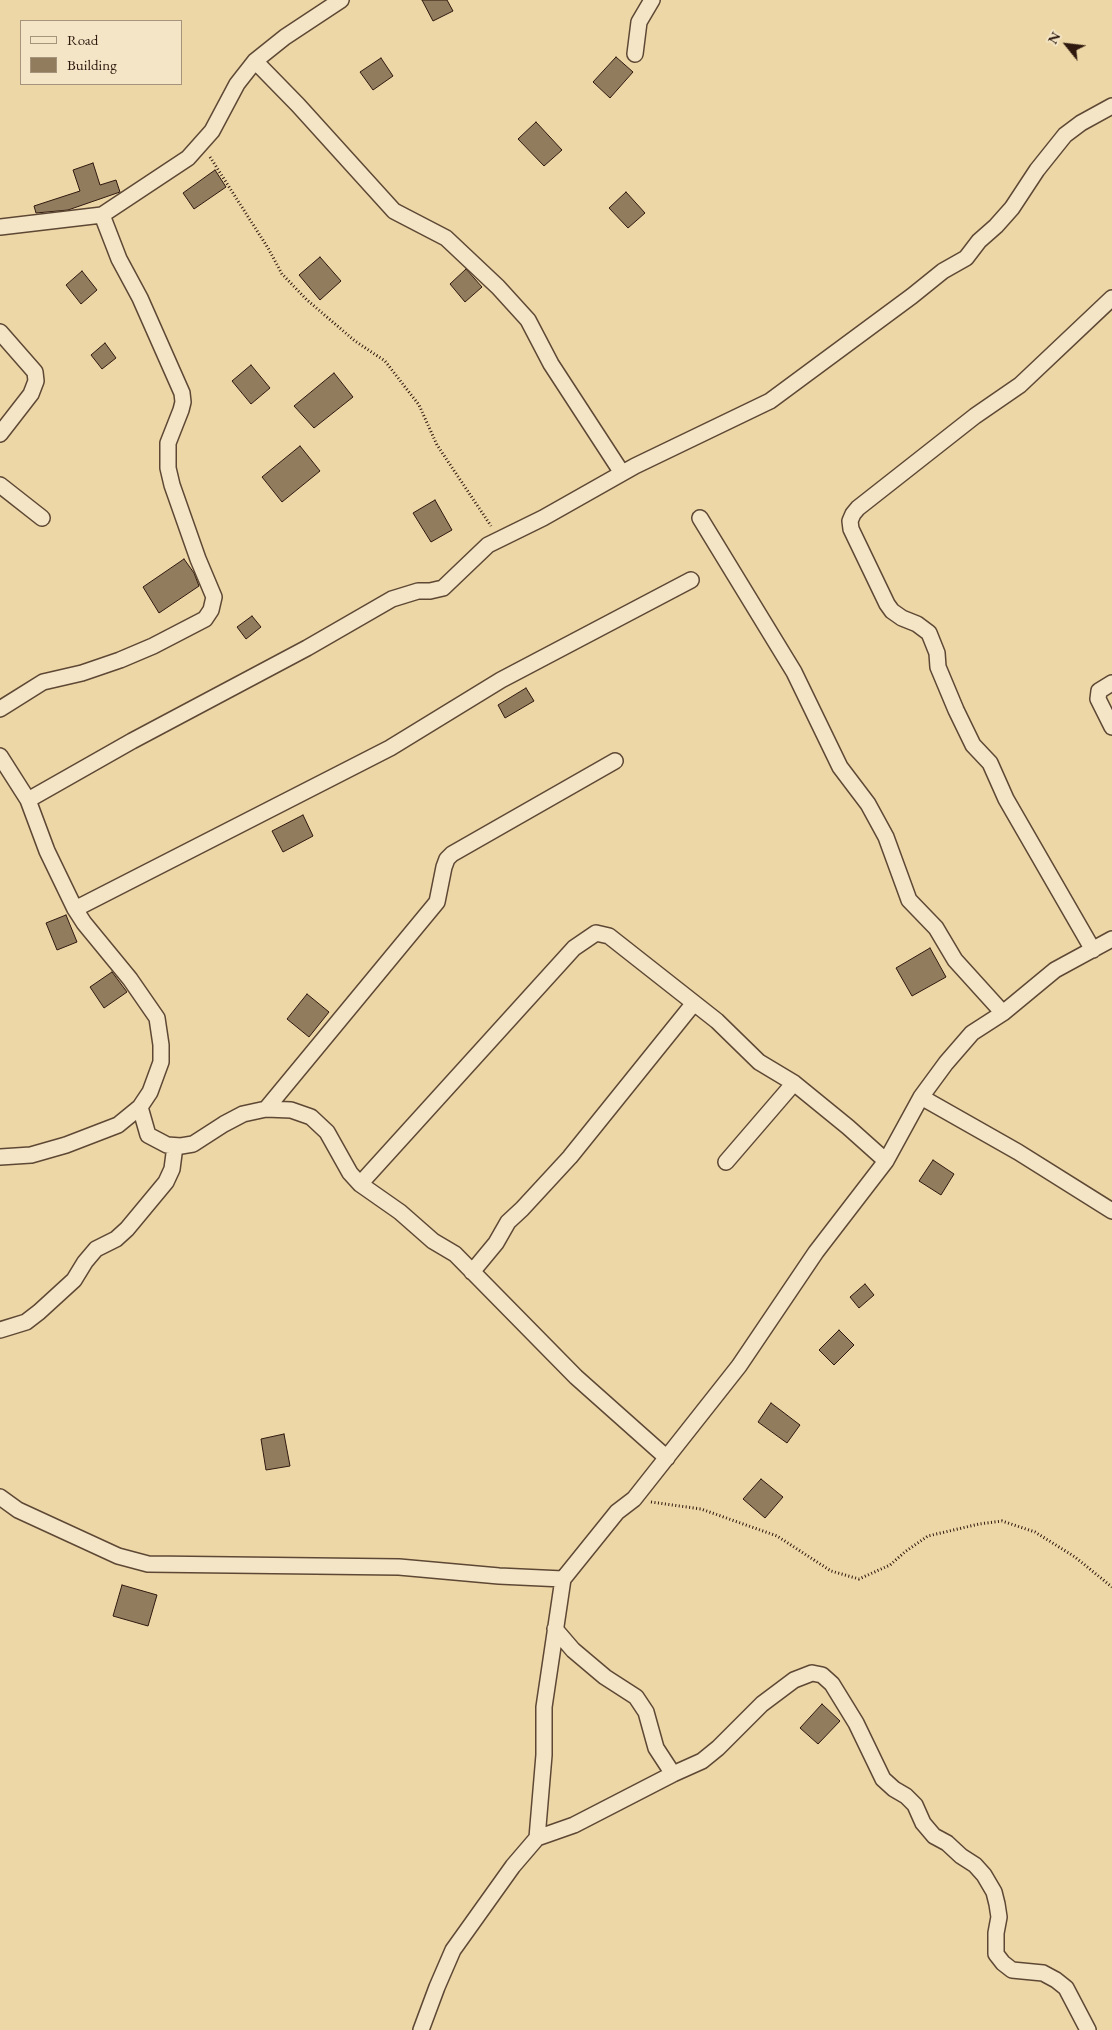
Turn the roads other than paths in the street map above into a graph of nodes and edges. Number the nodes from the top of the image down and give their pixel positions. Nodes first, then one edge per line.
1 (341, 0) edge
2 (652, 0) edge
3 (635, 54) dead end
4 (255, 61) junction
5 (1112, 106) edge
6 (102, 215) junction
7 (0, 227) edge
8 (1112, 298) edge
9 (0, 332) edge
10 (0, 434) edge
11 (622, 473) junction
12 (0, 485) edge
13 (42, 518) dead end
14 (700, 518) dead end
15 (691, 580) dead end
16 (1112, 683) edge
17 (0, 708) edge
18 (1112, 727) edge
19 (0, 756) edge
20 (615, 762) dead end
21 (28, 800) junction
22 (75, 909) junction
23 (1112, 939) edge
24 (1093, 950) junction
25 (694, 1003) junction
26 (1003, 1013) junction
27 (794, 1083) junction
28 (921, 1097) junction
29 (140, 1107) junction
30 (266, 1109) junction
31 (118, 1125) junction
32 (148, 1135) junction
33 (175, 1146) junction
34 (0, 1157) edge
35 (886, 1161) junction
36 (726, 1162) dead end
37 (360, 1184) junction
38 (1112, 1211) edge
39 (472, 1272) junction
40 (0, 1330) edge
41 (668, 1458) junction
42 (0, 1498) edge
43 (563, 1579) junction
44 (554, 1629) junction
45 (673, 1774) junction
46 (537, 1838) junction
47 (421, 2030) edge
48 (1088, 2030) edge

1 - 4 street
2 - 3 street
4 - 6 street
4 - 11 street
5 - 11 street
6 - 7 street
6 - 17 street
8 - 24 street
9 - 10 street
11 - 21 street
12 - 13 street
14 - 26 street
15 - 22 street
16 - 18 street
19 - 21 street
20 - 30 street
21 - 22 street
22 - 29 street
23 - 24 street
24 - 26 street
25 - 27 street
25 - 37 street
25 - 39 street
26 - 28 street
27 - 35 street
27 - 36 street
28 - 35 street
28 - 38 street
29 - 31 street
29 - 32 street
30 - 33 street
30 - 37 street
31 - 32 street
31 - 34 street
32 - 33 street
33 - 40 street
35 - 41 street
37 - 39 street
39 - 41 street
41 - 43 street
42 - 43 street
43 - 44 street
44 - 45 street
44 - 46 street
45 - 46 street
45 - 48 street
46 - 47 street

